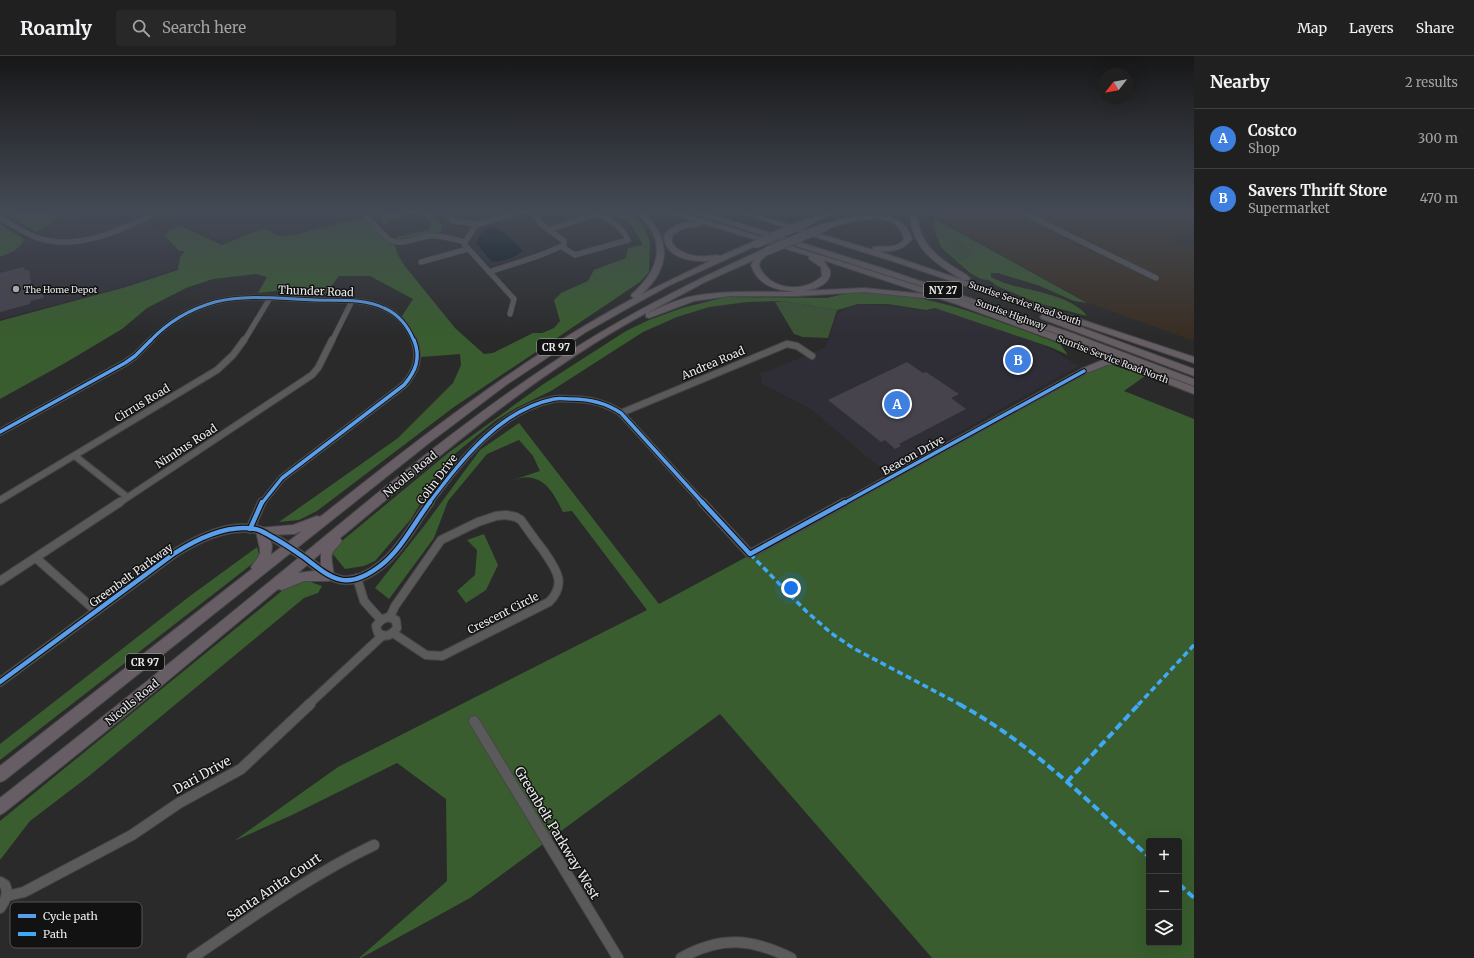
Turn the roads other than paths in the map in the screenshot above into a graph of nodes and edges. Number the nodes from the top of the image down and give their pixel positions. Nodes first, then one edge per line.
1 (457, 252) edge
2 (471, 252) edge
3 (547, 252) edge
4 (570, 252) edge
5 (585, 252) edge
6 (661, 252) edge
7 (678, 252) edge
8 (732, 252) edge
9 (737, 252) edge
10 (769, 252) joint
11 (800, 252) edge
12 (807, 252) edge
13 (827, 252) edge
14 (851, 252) edge
15 (871, 252) edge
16 (931, 252) edge
17 (1103, 252) edge
18 (421, 262) dead end
19 (489, 272) junction
20 (1156, 278) dead end
21 (1001, 295) junction
22 (270, 298) junction
23 (352, 301) junction
24 (510, 314) dead end
25 (601, 320) junction
26 (1044, 333) junction
27 (1080, 346) junction
28 (580, 348) junction
29 (812, 356) dead end
30 (1194, 360) edge
31 (1120, 361) junction
32 (1084, 371) junction
33 (1194, 373) edge
34 (1194, 382) edge
35 (1194, 391) edge
36 (621, 413) junction
37 (0, 432) edge
38 (75, 456) junction
39 (127, 497) junction
40 (0, 500) edge
41 (347, 502) junction
42 (353, 521) junction
43 (256, 530) junction
44 (290, 548) junction
45 (750, 554) joint
46 (36, 558) junction
47 (306, 559) junction
48 (328, 576) junction
49 (357, 578) junction
50 (0, 581) edge
51 (222, 601) junction
52 (245, 610) junction
53 (96, 611) junction
54 (390, 617) junction
55 (381, 620) junction
56 (393, 633) junction
57 (382, 636) junction
58 (0, 682) edge
59 (474, 721) dead end
60 (0, 776) edge
61 (0, 807) edge
62 (374, 845) dead end
63 (0, 882) edge
64 (7, 896) junction
65 (0, 908) edge
66 (192, 958) edge
67 (618, 958) edge
68 (681, 958) edge
69 (791, 958) edge

1 - 18 street
2 - 19 street
3 - 19 street
4 - 5 street
6 - 25 highway
7 - 8 highway
9 - 25 highway, Nicolls Road / CR 97
10 - 11 highway
10 - 28 highway, Nicolls Road / CR 97
12 - 26 highway, Sunrise Service Road North
13 - 34 highway, Sunrise Highway / NY 27
14 - 33 highway, Sunrise Highway / NY 27
15 - 21 highway, Sunrise Service Road South
16 - 21 highway
17 - 20 street
19 - 24 street
21 - 30 highway, Sunrise Service Road South
22 - 23 street, Thunder Road
22 - 37 street, Thunder Road
22 - 38 street, Cirrus Road
23 - 39 street, Nimbus Road
23 - 43 street, Thunder Road
25 - 41 highway, Nicolls Road / CR 97
26 - 27 highway, Sunrise Service Road North
26 - 28 highway
27 - 31 highway, Sunrise Service Road North
27 - 32 highway
28 - 42 highway, Nicolls Road / CR 97
29 - 36 street, Andrea Road
31 - 32 highway
31 - 35 highway, Sunrise Service Road North
32 - 45 street, Beacon Drive
36 - 45 street, Colin Drive
36 - 49 street, Colin Drive
38 - 39 street
38 - 40 street, Cirrus Road
39 - 46 street, Nimbus Road
41 - 43 highway
41 - 44 highway, Nicolls Road / CR 97
42 - 47 highway, Nicolls Road / CR 97
42 - 48 highway
43 - 44 street
43 - 51 highway
43 - 53 street, Greenbelt Parkway
44 - 47 street
44 - 51 highway, Nicolls Road / CR 97
46 - 50 street, Nimbus Road
46 - 53 street
47 - 48 street
47 - 52 highway, Nicolls Road / CR 97
48 - 49 street, Colin Drive
48 - 52 highway
49 - 55 street
51 - 60 highway, Nicolls Road / CR 97
52 - 61 highway, Nicolls Road / CR 97
53 - 58 street, Greenbelt Parkway
54 - 55 street
54 - 56 street
54 - 56 street, Crescent Circle
55 - 57 street
56 - 57 street
57 - 64 street, Dari Drive
59 - 67 street, Greenbelt Parkway West
62 - 66 street, Santa Anita Court
63 - 64 street
64 - 65 street
68 - 69 street

